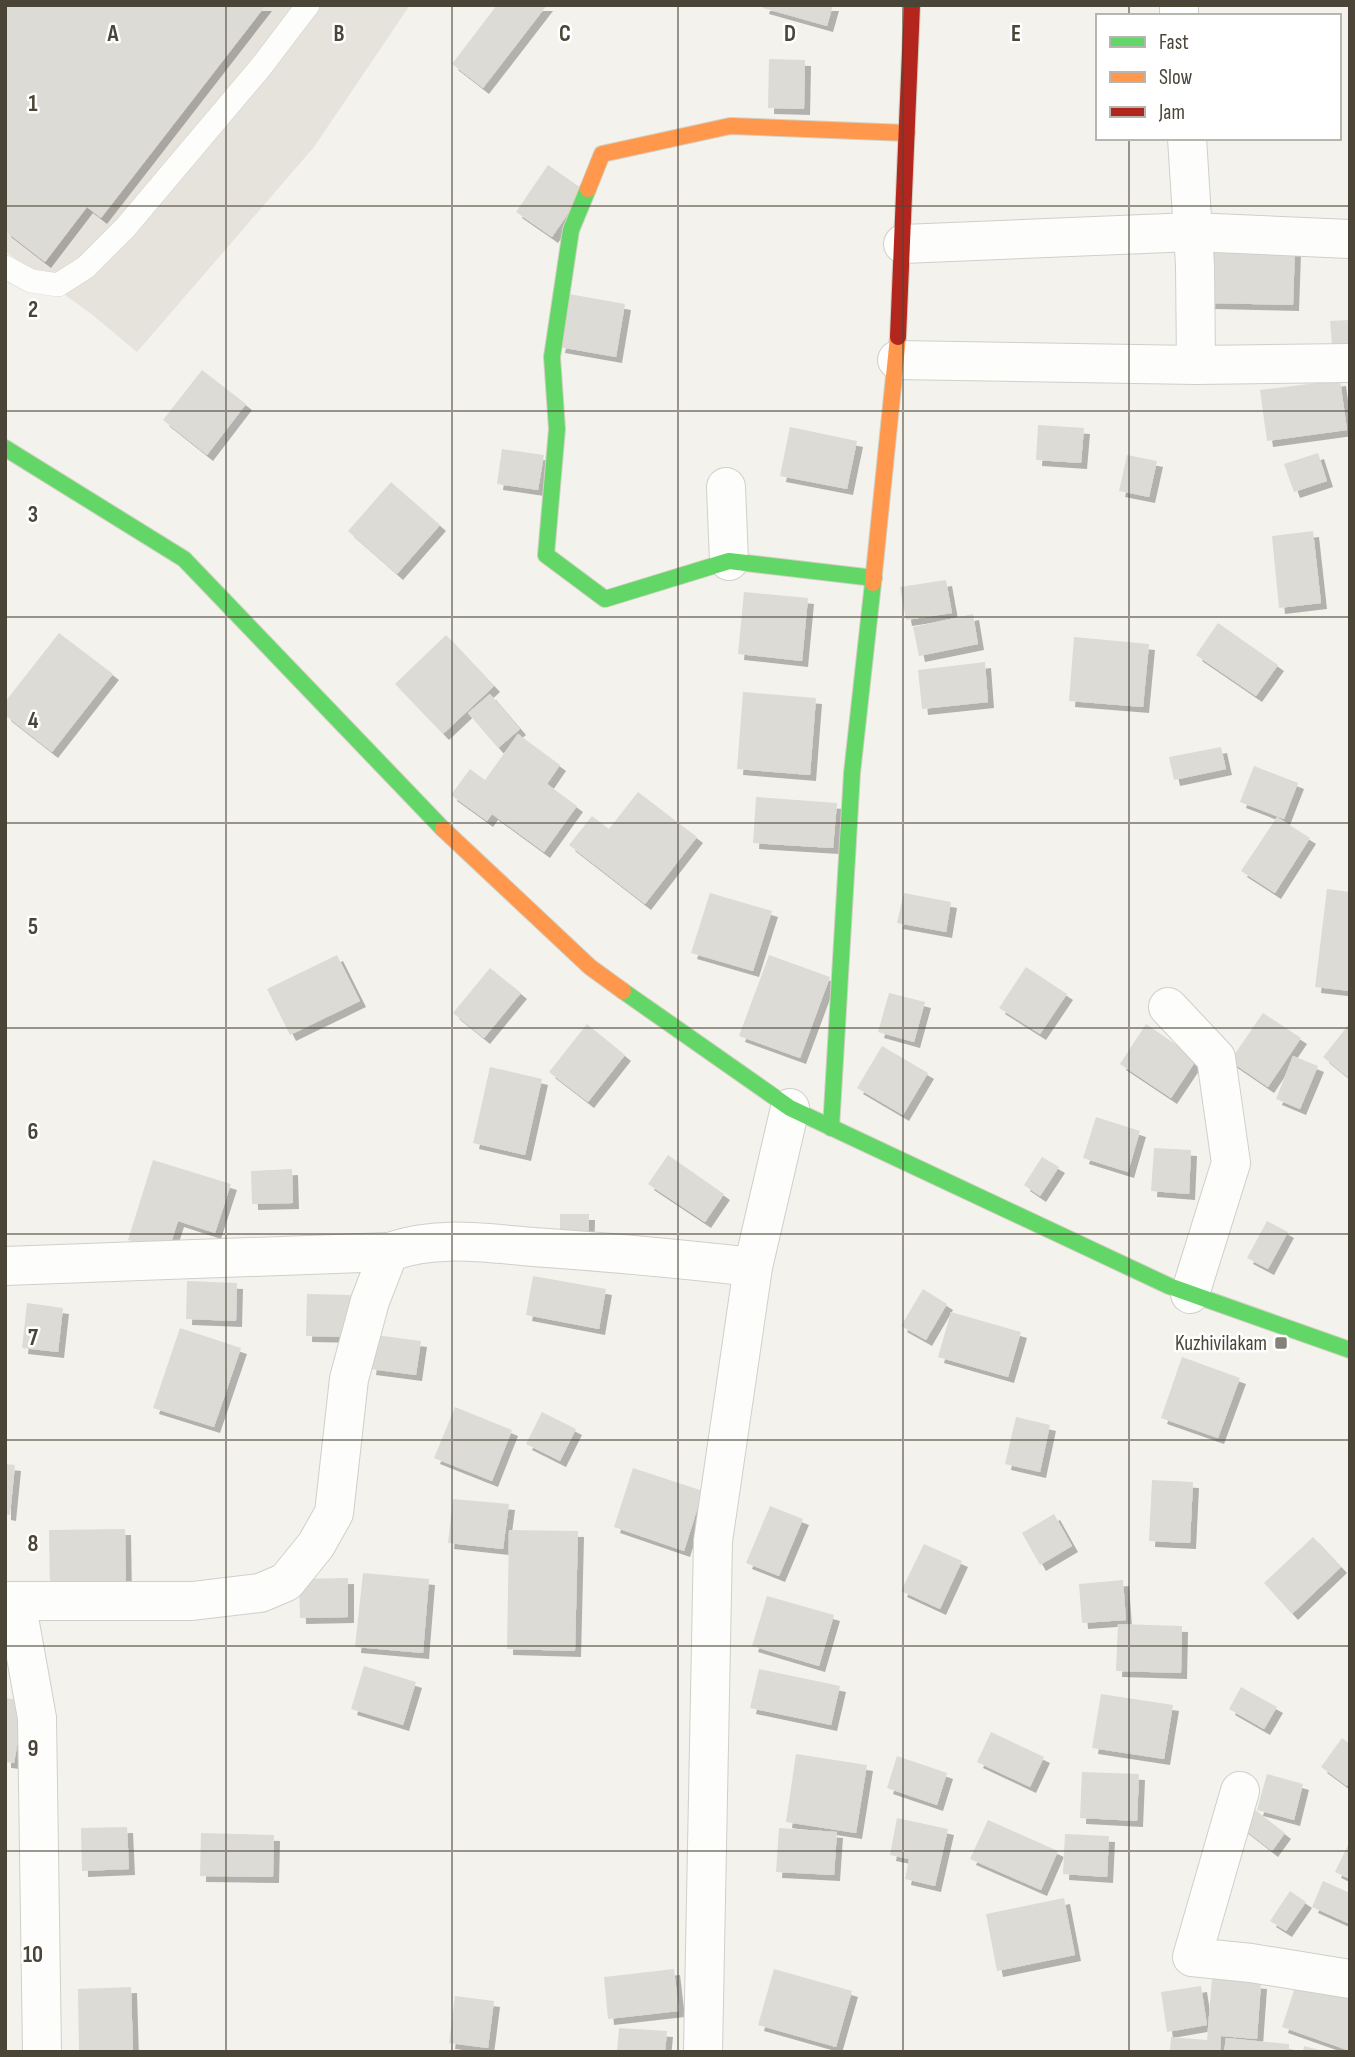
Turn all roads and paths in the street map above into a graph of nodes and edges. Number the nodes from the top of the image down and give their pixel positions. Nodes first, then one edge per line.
1 (308, 5) edge
2 (912, 5) edge
3 (907, 133) junction
4 (1187, 140) edge
5 (1192, 232) junction
6 (1350, 239) edge
7 (903, 244) junction
8 (5, 267) edge
9 (897, 360) junction
10 (1350, 363) edge
11 (1196, 365) junction
12 (5, 448) edge
13 (726, 487) dead end
14 (729, 561) junction
15 (874, 578) junction
16 (1168, 1007) dead end
17 (790, 1108) junction
18 (831, 1128) junction
19 (390, 1252) junction
20 (5, 1266) edge
21 (753, 1268) junction
22 (1190, 1294) junction
23 (1350, 1350) edge
24 (11, 1601) edge
25 (1240, 1791) dead end
26 (1350, 1979) edge
27 (42, 2052) edge
28 (703, 2052) edge

1 - 8 lane
2 - 3 street
3 - 7 street
3 - 14 street
4 - 5 street
5 - 6 street
5 - 7 street
5 - 11 street
7 - 9 street
9 - 11 street
9 - 15 street
10 - 11 street
12 - 17 street
13 - 14 street
14 - 15 street
15 - 18 street
16 - 22 street
17 - 18 street
17 - 21 street
18 - 22 street
19 - 20 street
19 - 21 street
19 - 24 street
21 - 28 street
22 - 23 street
24 - 27 street
25 - 26 street

